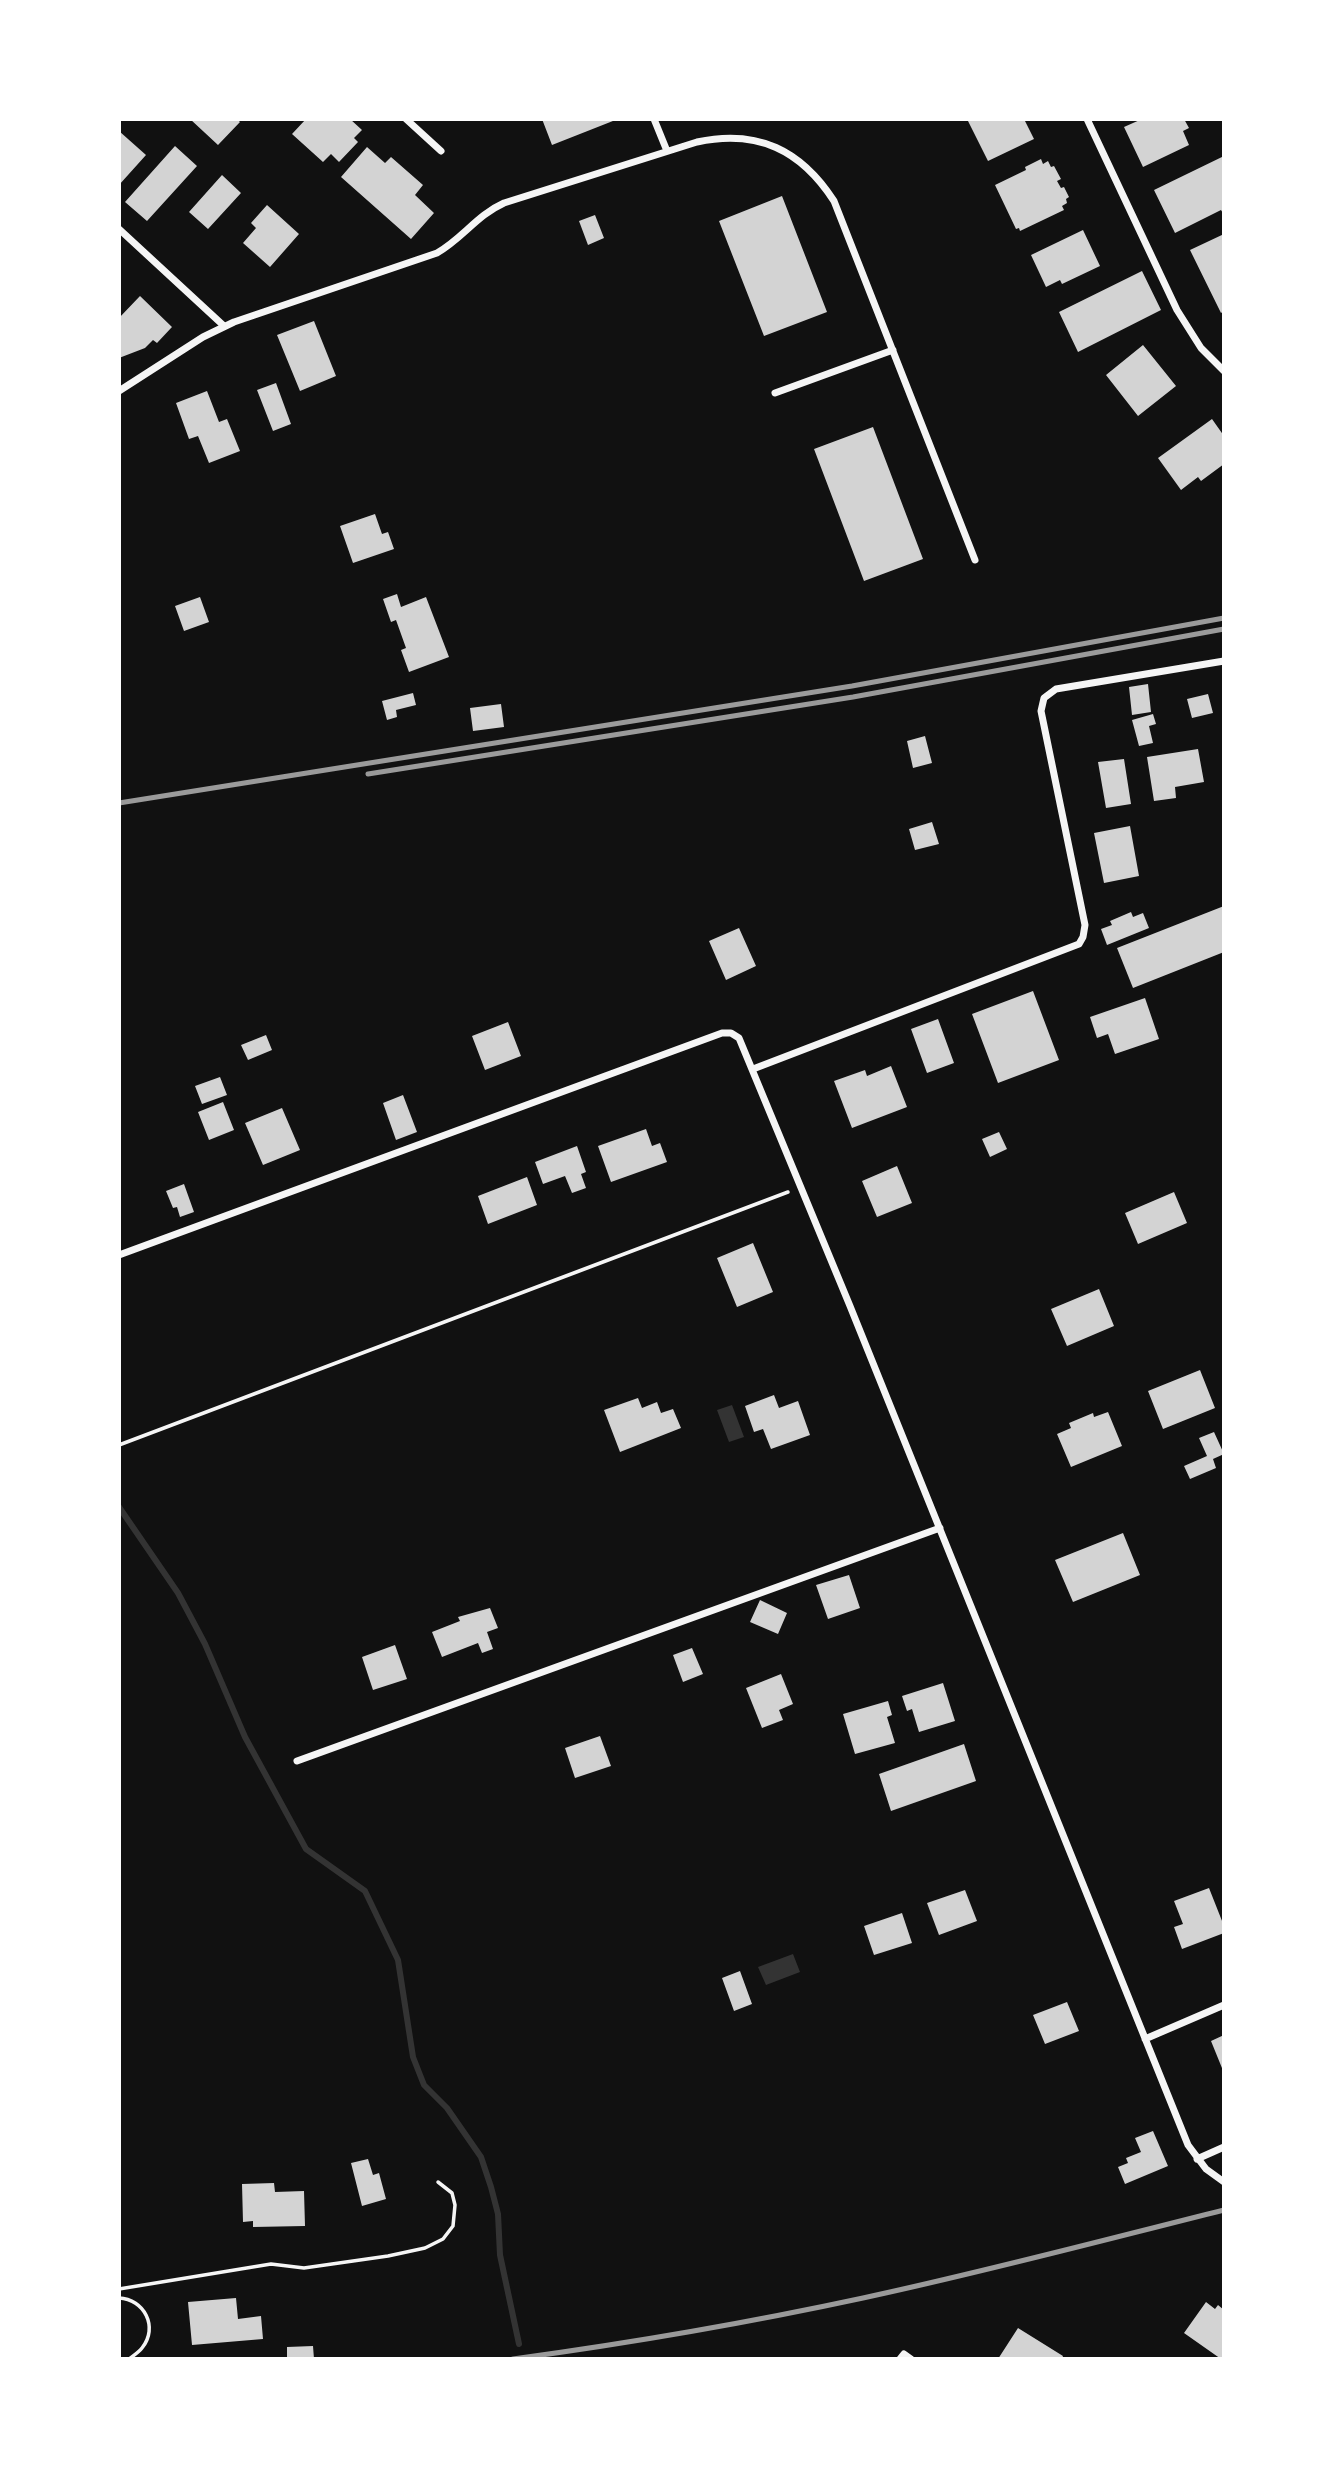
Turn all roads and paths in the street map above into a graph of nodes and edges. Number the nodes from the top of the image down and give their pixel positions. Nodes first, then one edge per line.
1 (406, 119) edge
2 (654, 119) edge
3 (1087, 119) edge
4 (441, 151) dead end
5 (667, 151) junction
6 (119, 229) edge
7 (224, 326) junction
8 (893, 350) junction
9 (1224, 371) edge
10 (119, 391) edge
11 (775, 393) dead end
12 (975, 560) dead end
13 (1224, 661) edge
14 (753, 1069) junction
15 (801, 1187) junction
16 (119, 1255) edge
17 (119, 1445) edge
18 (940, 1528) junction
19 (297, 1761) dead end
20 (1224, 2005) edge
21 (1145, 2039) junction
22 (1224, 2147) edge
23 (1197, 2159) junction
24 (438, 2182) dead end
25 (1224, 2182) edge
26 (119, 2289) edge
27 (119, 2298) edge
28 (129, 2359) edge
29 (900, 2359) edge
30 (911, 2359) edge

1 - 4 street
2 - 5 street
3 - 9 street
5 - 7 street
5 - 8 street
6 - 7 street
7 - 10 street
8 - 11 street
8 - 12 street
13 - 14 street
14 - 15 street
14 - 16 street
15 - 17 path
15 - 18 street
18 - 19 street
18 - 21 street
20 - 21 street
21 - 23 street
22 - 23 street
23 - 25 street
24 - 26 path
27 - 28 path
29 - 30 street

